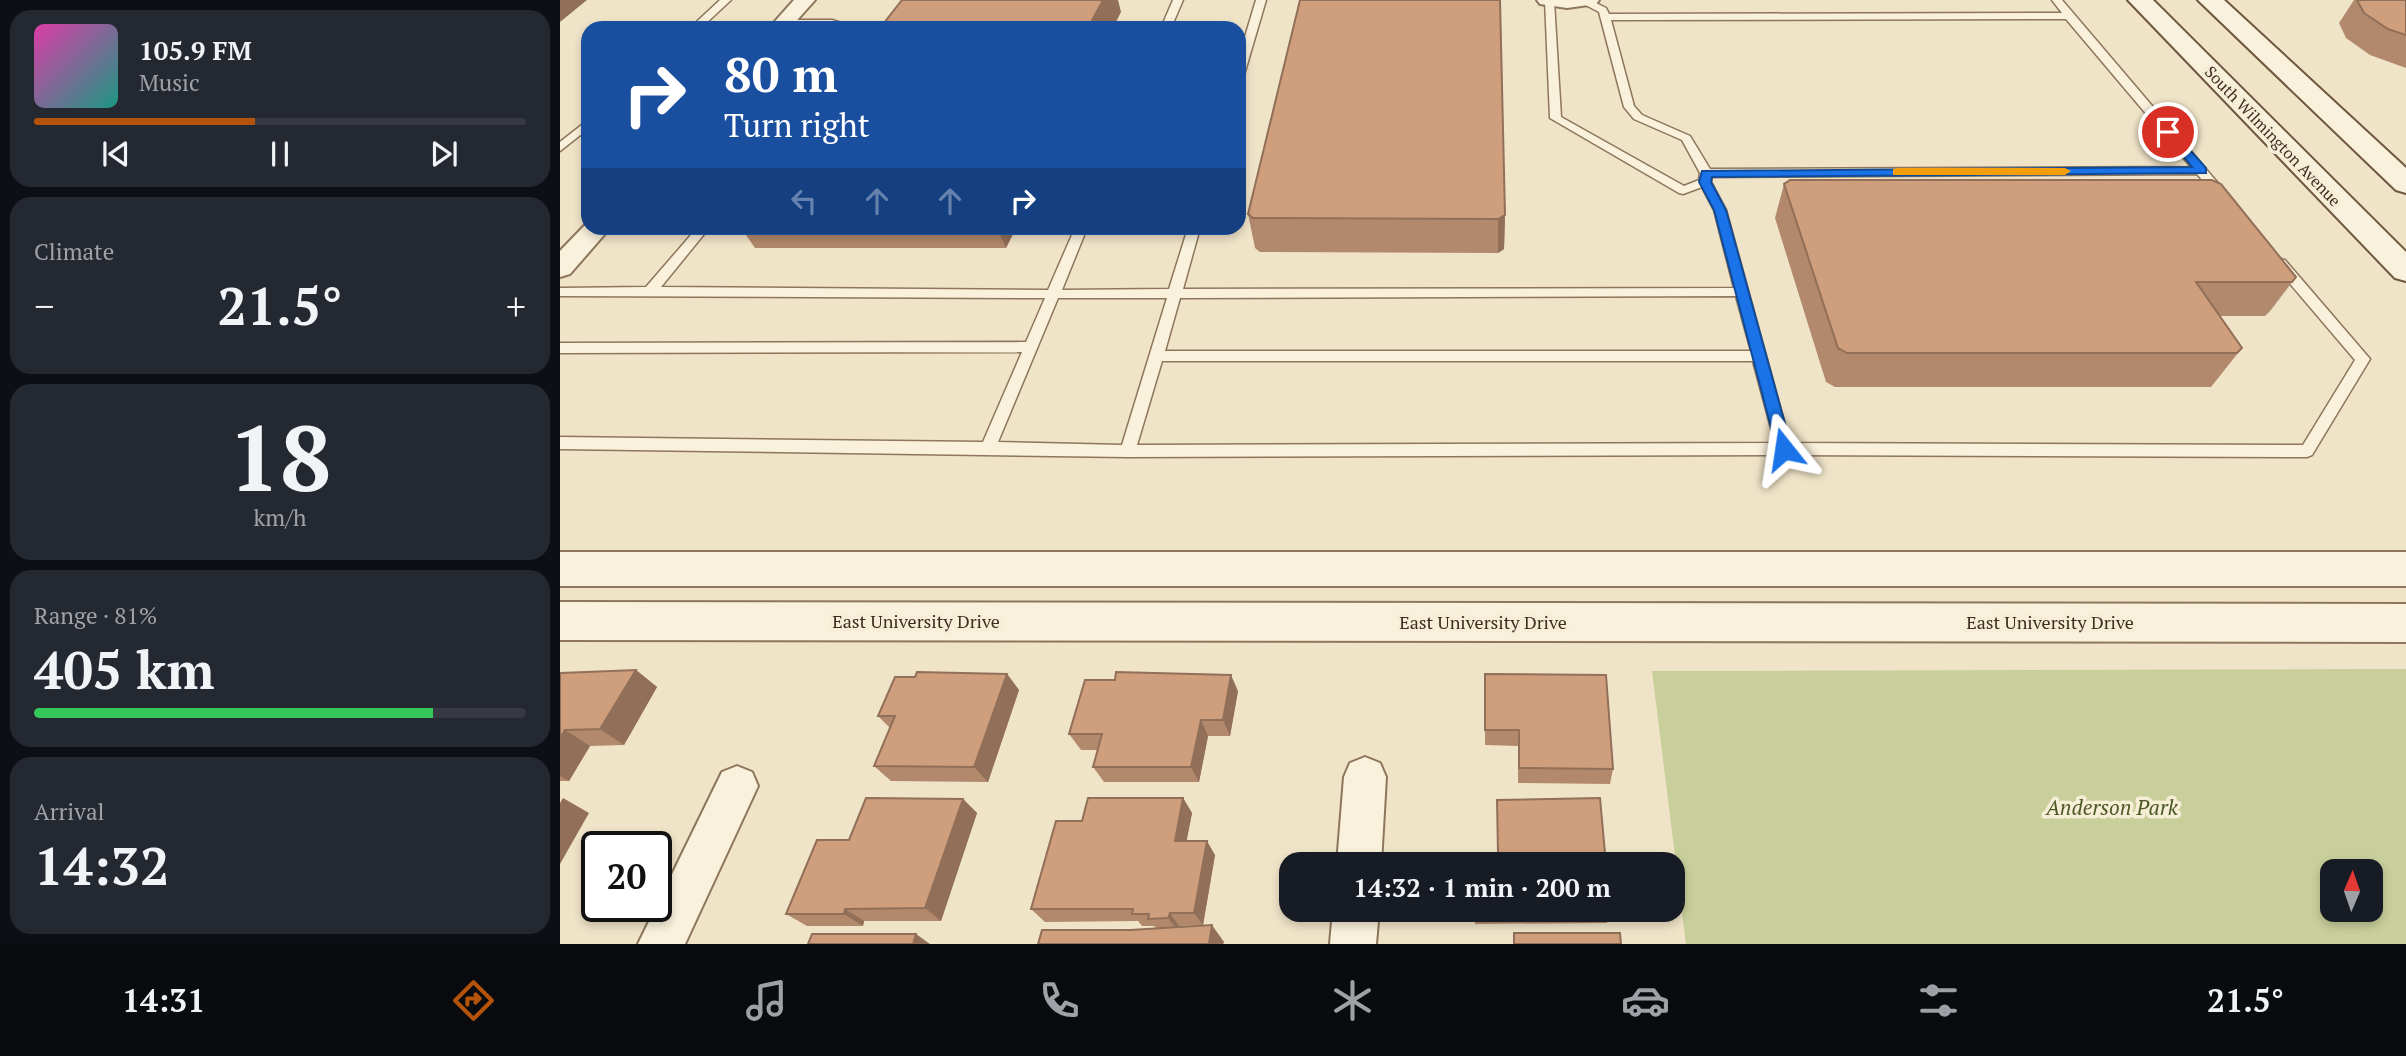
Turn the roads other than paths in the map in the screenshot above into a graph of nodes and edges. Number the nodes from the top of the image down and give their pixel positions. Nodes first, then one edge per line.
1 (726, 0) edge
2 (804, 0) edge
3 (1178, 0) edge
4 (1261, 0) edge
5 (1548, 0) edge
6 (2057, 0) edge
7 (2140, 0) edge
8 (2210, 0) edge
9 (1587, 1) edge
10 (2069, 16) junction
11 (1605, 17) junction
12 (703, 21) edge
13 (785, 21) edge
14 (1169, 21) edge
15 (1246, 51) edge
16 (581, 129) edge
17 (560, 148) edge
18 (2201, 170) junction
19 (1706, 178) junction
20 (2406, 184) edge
21 (2228, 202) edge
22 (591, 235) edge
23 (697, 235) edge
24 (1078, 235) edge
25 (1192, 235) edge
26 (2273, 254) edge
27 (560, 268) edge
28 (2406, 271) edge
29 (560, 292) edge
30 (650, 292) junction
31 (1175, 292) junction
32 (1742, 292) junction
33 (1053, 294) junction
34 (1031, 347) junction
35 (560, 348) edge
36 (1156, 356) junction
37 (1759, 356) junction
38 (560, 443) edge
39 (988, 448) junction
40 (1784, 449) junction
41 (1128, 451) junction
42 (560, 569) edge
43 (2406, 569) edge
44 (560, 621) edge
45 (2406, 623) edge
46 (1365, 778) dead end
47 (737, 786) dead end
48 (1360, 852) edge
49 (1355, 922) edge
50 (661, 944) edge
51 (1353, 944) edge

1 - 12 lane
2 - 13 street
3 - 14 lane
4 - 15 lane
5 - 9 street
5 - 19 lane
6 - 10 lane
7 - 28 street, South Wilmington Avenue
8 - 20 street
9 - 11 lane
10 - 11 lane
10 - 18 lane
11 - 19 lane
16 - 17 lane
18 - 19 lane
18 - 21 lane
19 - 32 lane
22 - 27 street
23 - 30 lane
24 - 33 lane
25 - 31 lane
26 - 40 lane
29 - 30 lane
30 - 33 lane
31 - 32 lane
31 - 33 lane
31 - 36 lane
32 - 37 lane
33 - 34 lane
34 - 35 lane
34 - 39 lane
36 - 37 lane
36 - 41 lane
37 - 40 lane
38 - 39 lane
39 - 41 lane
40 - 41 lane
42 - 43 street
44 - 45 street, East University Drive
46 - 48 street
47 - 50 street
49 - 51 street

